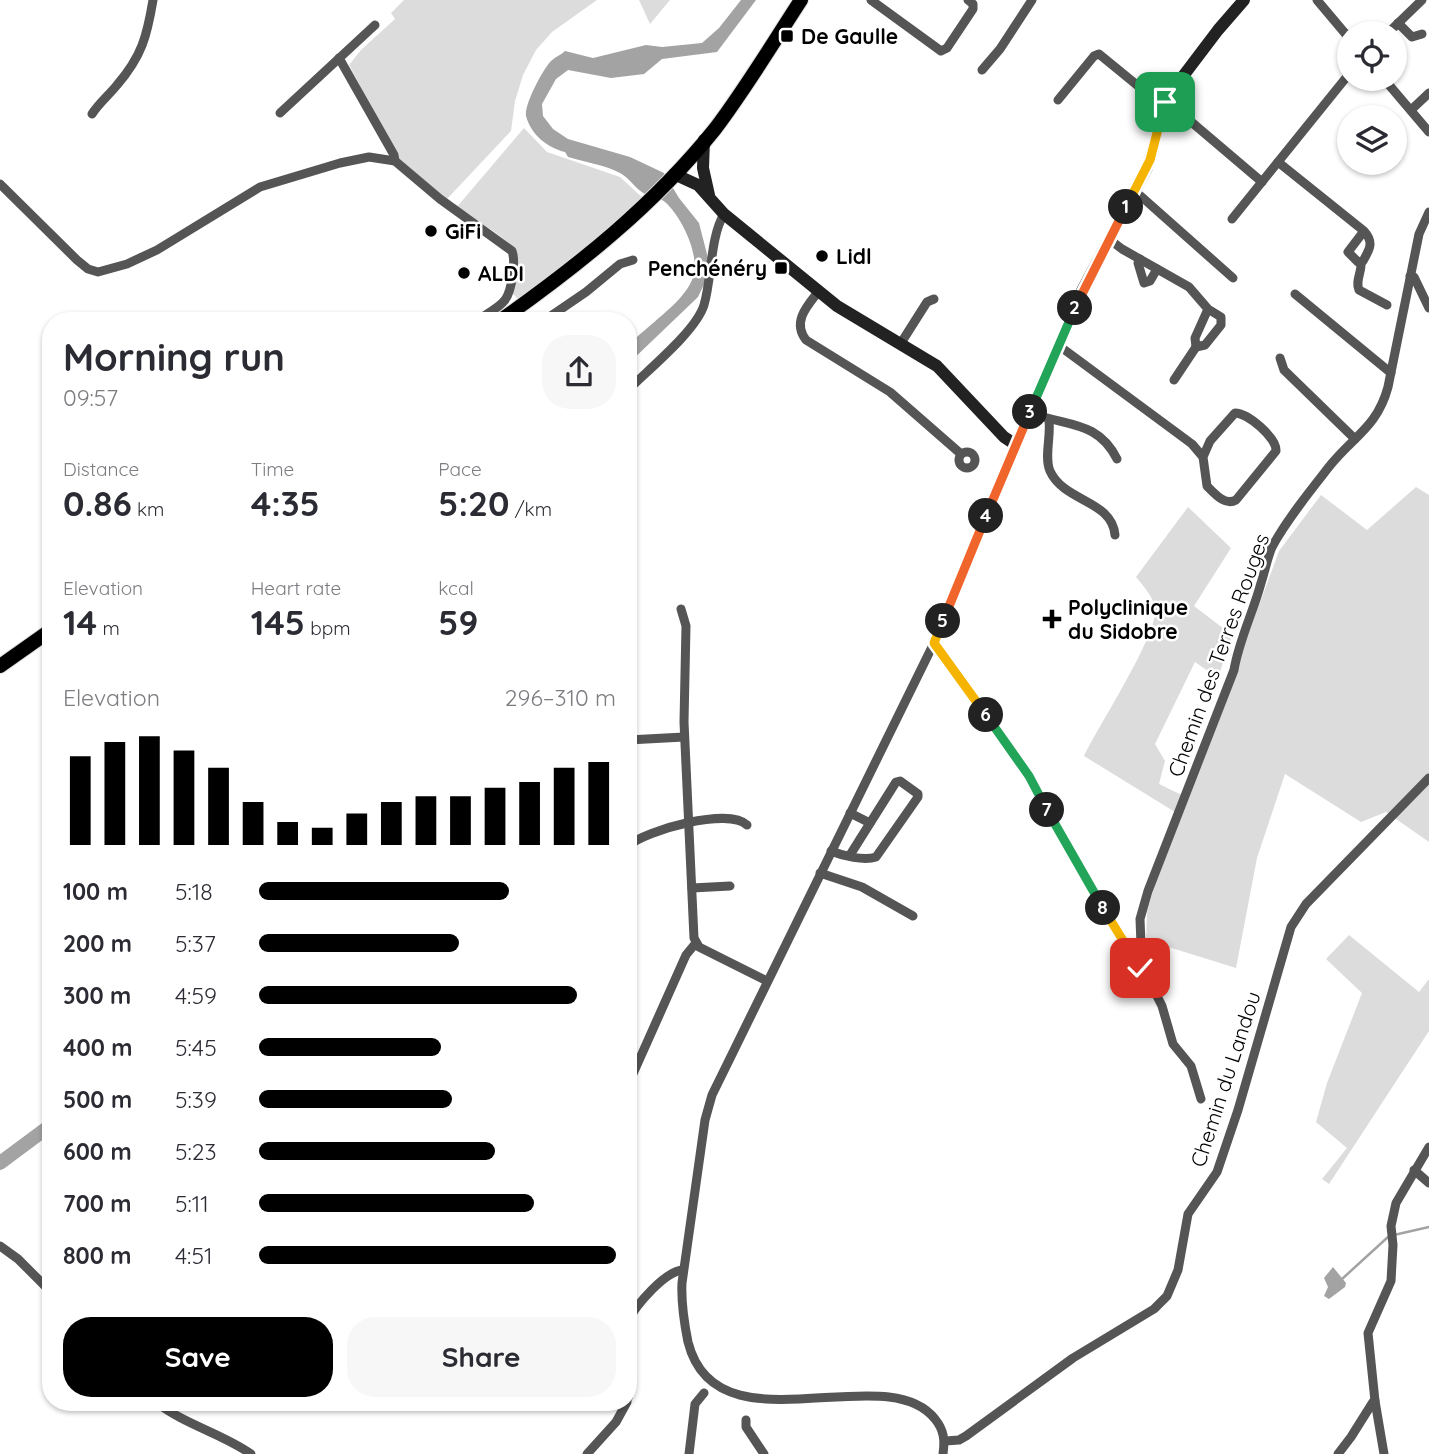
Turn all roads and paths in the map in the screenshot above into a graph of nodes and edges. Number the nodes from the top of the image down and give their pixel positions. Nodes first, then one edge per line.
1 (153, 0) edge
2 (801, 0) edge
3 (872, 0) edge
4 (1032, 0) edge
5 (1244, 0) edge
6 (1317, 0) edge
7 (1422, 0) edge
8 (971, 2) edge
9 (1400, 21) edge
10 (1337, 24) edge
11 (375, 25) dead end
12 (1407, 32) edge
13 (1422, 34) dead end
14 (339, 58) junction
15 (982, 70) dead end
16 (1337, 89) edge
17 (1394, 91) edge
18 (1429, 93) edge
19 (1058, 100) dead end
20 (1165, 102) junction
21 (1411, 110) junction
22 (280, 113) dead end
23 (92, 114) dead end
24 (1429, 131) edge
25 (704, 140) junction
26 (395, 161) junction
27 (1278, 162) junction
28 (672, 176) junction
29 (1262, 182) junction
30 (0, 184) edge
31 (1135, 191) junction
32 (709, 195) junction
33 (1429, 212) edge
34 (724, 214) junction
35 (1232, 219) dead end
36 (1364, 231) junction
37 (1109, 239) junction
38 (1140, 259) junction
39 (633, 260) dead end
40 (1361, 262) junction
41 (1157, 269) junction
42 (1410, 276) junction
43 (1233, 278) dead end
44 (818, 292) junction
45 (1295, 294) dead end
46 (934, 299) dead end
47 (1387, 305) dead end
48 (1429, 308) edge
49 (1208, 309) junction
50 (490, 312) edge
51 (514, 312) edge
52 (556, 312) edge
53 (901, 343) junction
54 (1058, 345) junction
55 (1196, 347) junction
56 (1280, 358) dead end
57 (1391, 373) junction
58 (1174, 380) dead end
59 (637, 381) edge
60 (1030, 412) junction
61 (1049, 421) junction
62 (1355, 439) junction
63 (1210, 441) junction
64 (1192, 443) junction
65 (1016, 445) junction
66 (961, 454) dead end
67 (1203, 457) junction
68 (1117, 460) dead end
69 (1115, 535) dead end
70 (681, 609) dead end
71 (42, 636) edge
72 (934, 643) junction
73 (0, 666) edge
74 (684, 737) junction
75 (637, 740) edge
76 (1429, 778) edge
77 (850, 813) junction
78 (688, 823) junction
79 (747, 825) dead end
80 (869, 826) junction
81 (637, 840) edge
82 (831, 851) junction
83 (849, 855) junction
84 (820, 873) junction
85 (730, 886) dead end
86 (692, 888) junction
87 (913, 916) dead end
88 (695, 944) junction
89 (1144, 974) junction
90 (767, 981) junction
91 (637, 1065) edge
92 (1201, 1099) dead end
93 (1429, 1147) edge
94 (1414, 1170) junction
95 (1429, 1184) edge
96 (0, 1246) edge
97 (683, 1270) junction
98 (42, 1284) edge
99 (637, 1308) edge
100 (1375, 1401) junction
101 (868, 1406) dead end
102 (169, 1411) edge
103 (622, 1411) edge
104 (733, 1415) dead end
105 (945, 1441) junction
106 (251, 1454) edge
107 (587, 1454) edge
108 (689, 1454) edge
109 (764, 1454) edge
110 (943, 1454) edge
111 (1338, 1454) edge
112 (1384, 1454) edge

1 - 23 street
2 - 25 main road
3 - 8 street
4 - 15 street
5 - 20 street
6 - 10 street
7 - 9 street
11 - 14 street
12 - 13 street
14 - 22 street
14 - 26 street
16 - 27 street
17 - 21 street
18 - 21 street
19 - 20 street
20 - 29 street
20 - 31 street
21 - 24 street
25 - 28 main road
25 - 32 street
26 - 30 street
26 - 50 street
27 - 29 street
27 - 36 street
28 - 32 street
28 - 51 main road
29 - 35 street
31 - 37 street
31 - 43 street
32 - 34 street
33 - 42 street, Chemin des Terres Rouges
34 - 44 street
34 - 59 street
36 - 40 street
36 - 40 street
37 - 38 street
37 - 54 street
38 - 41 street
38 - 41 street
39 - 52 street
40 - 47 street
41 - 49 street
42 - 48 street
42 - 57 street, Chemin des Terres Rouges
44 - 53 street
44 - 66 street
45 - 57 street
46 - 53 street
49 - 55 street
49 - 55 street
53 - 65 street
54 - 60 street
54 - 64 street
55 - 58 street
56 - 62 street
57 - 62 street, Chemin des Terres Rouges
60 - 61 street
60 - 65 street
61 - 68 street
61 - 69 street
62 - 89 street, Chemin des Terres Rouges
63 - 64 street
63 - 67 street
63 - 67 street
64 - 67 street
65 - 72 street
70 - 74 street
71 - 73 main road
72 - 77 street
72 - 89 street
74 - 75 street
74 - 78 street
76 - 105 street, Chemin du Landou
77 - 80 street
77 - 82 street
78 - 79 street
78 - 81 street
78 - 86 street
80 - 83 street
80 - 83 street
82 - 83 street
82 - 84 street
84 - 87 street
84 - 90 street
85 - 86 street
86 - 88 street
88 - 90 street
88 - 91 street
89 - 92 street
90 - 97 street
93 - 94 street
94 - 95 street
94 - 100 street
96 - 98 street
97 - 99 street
97 - 108 street
100 - 111 street
100 - 112 street
101 - 105 street
102 - 106 street
103 - 107 street
104 - 109 street
105 - 110 street

